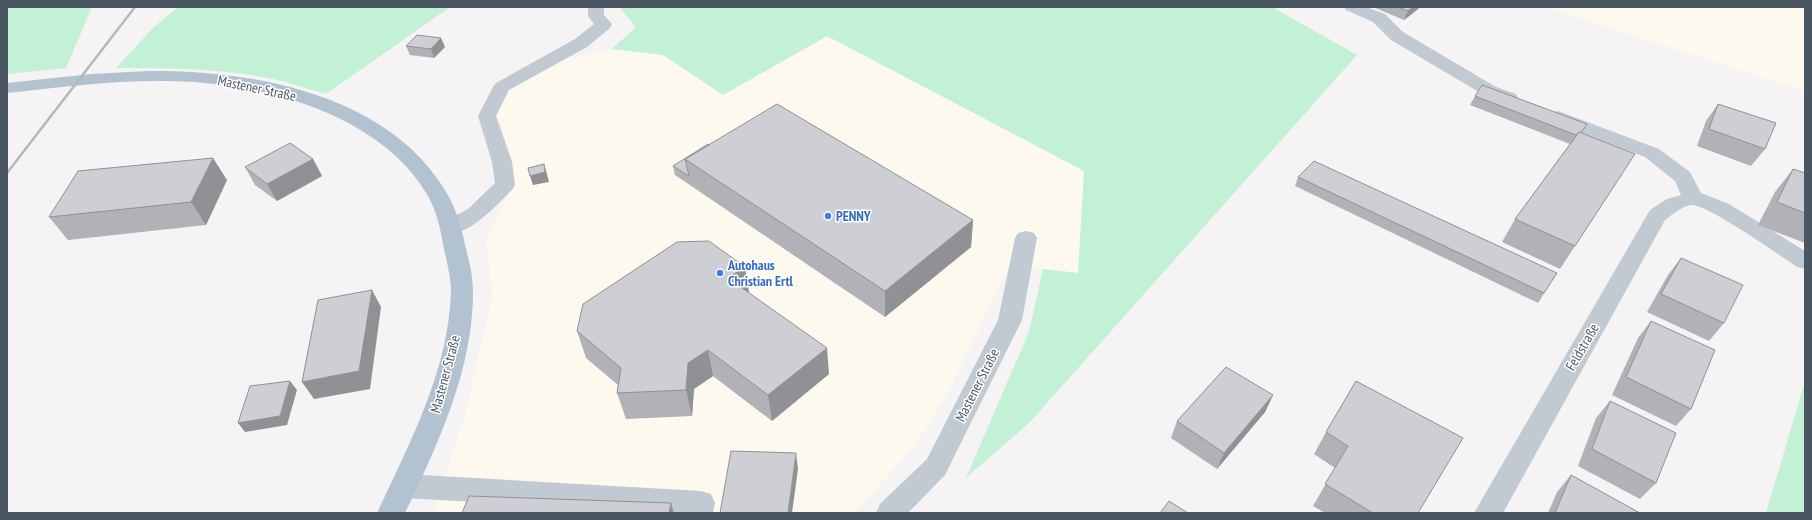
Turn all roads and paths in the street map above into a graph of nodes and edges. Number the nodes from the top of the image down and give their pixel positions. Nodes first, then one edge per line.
1 (596, 7) edge
2 (1352, 7) edge
3 (7, 88) edge
4 (1693, 198) junction
5 (451, 227) junction
6 (1026, 238) dead end
7 (1805, 261) edge
8 (404, 486) junction
9 (470, 502) edge
10 (391, 513) edge
11 (699, 513) edge
12 (890, 513) edge
13 (1488, 513) edge

1 - 5 street
2 - 4 street
3 - 5 main road, Mastener Straße
4 - 7 street
4 - 13 street, Feldstraße
5 - 8 main road, Mastener Straße
6 - 12 street, Mastener Straße
8 - 9 street
8 - 10 main road, Mastener Straße
9 - 11 street

